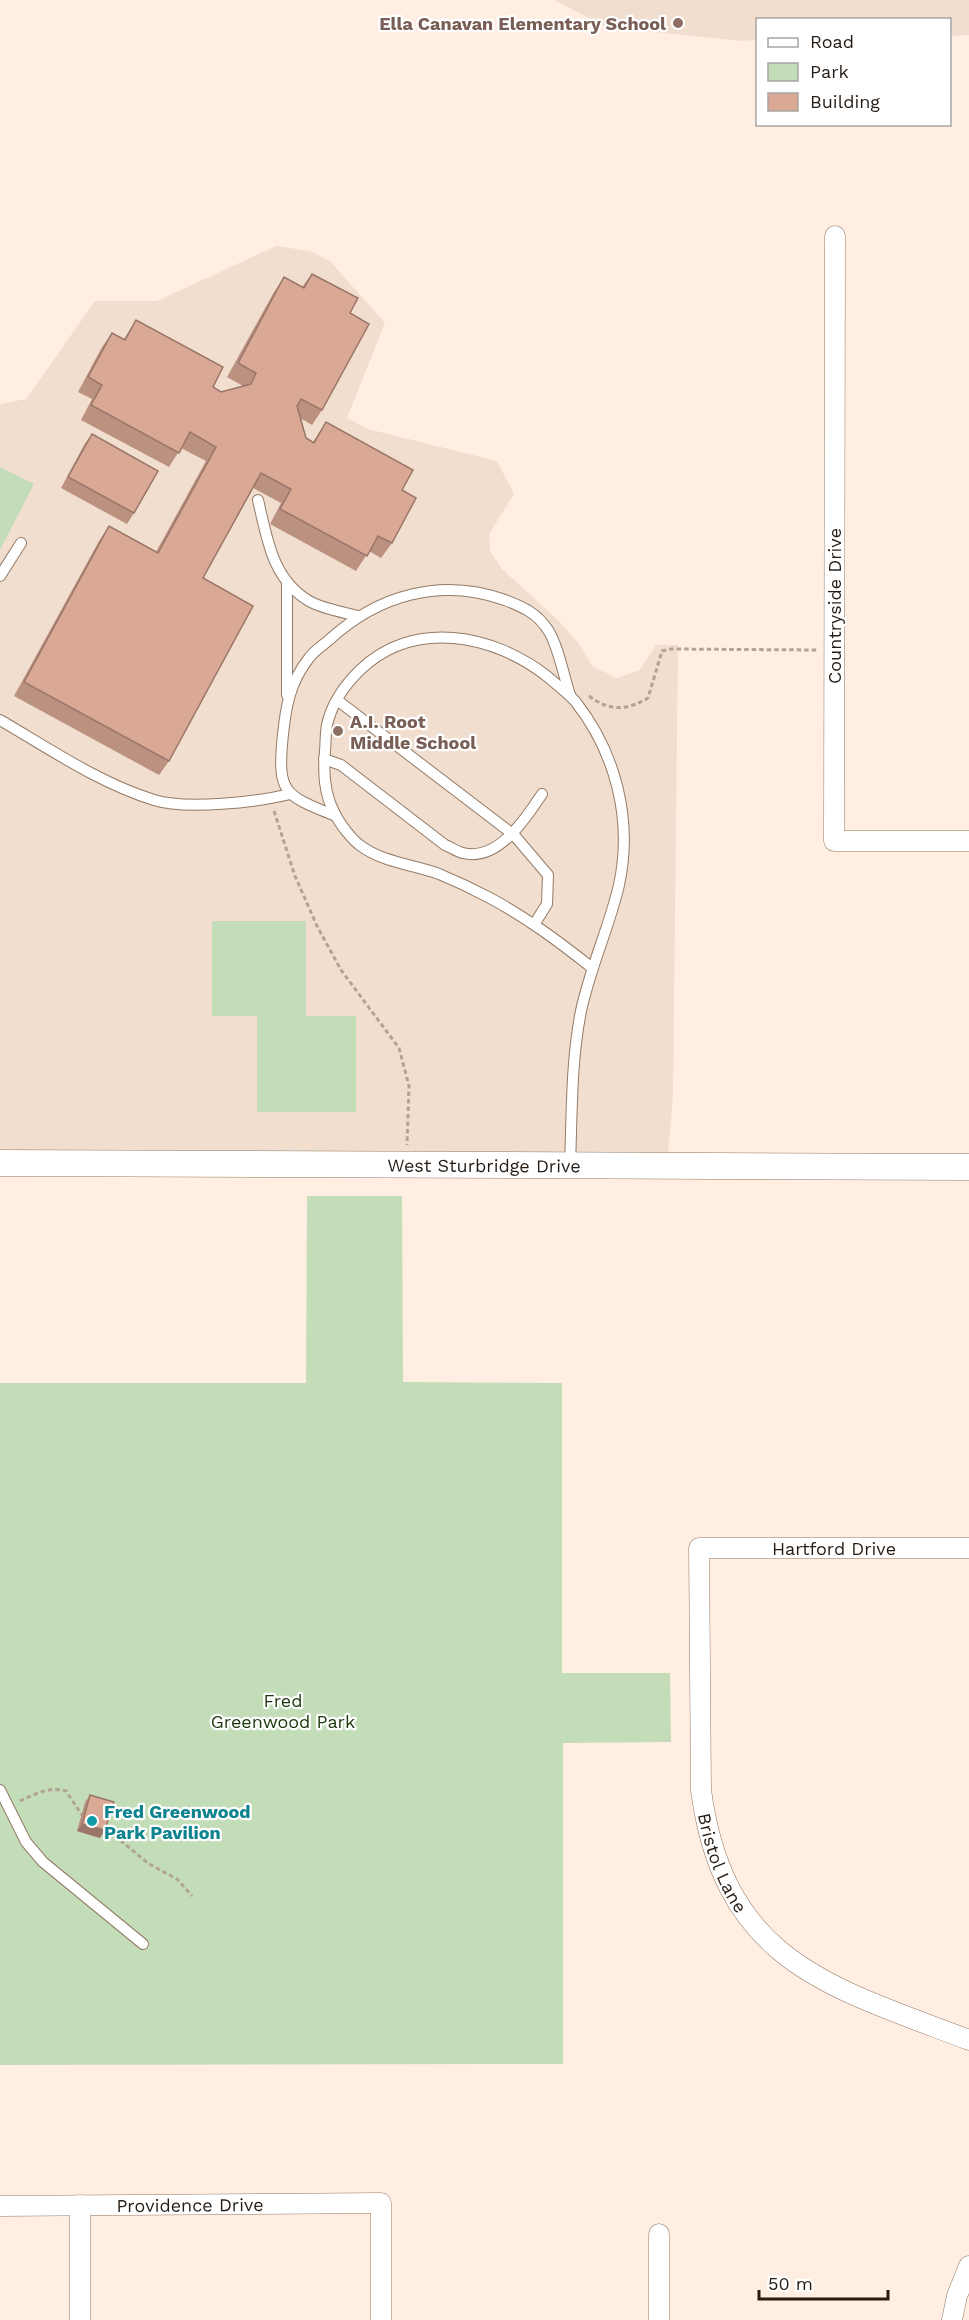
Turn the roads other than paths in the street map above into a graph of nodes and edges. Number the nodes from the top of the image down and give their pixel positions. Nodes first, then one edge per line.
1 (835, 236) dead end
2 (258, 500) edge
3 (21, 543) dead end
4 (0, 576) edge
5 (287, 584) junction
6 (358, 616) junction
7 (569, 692) junction
8 (287, 697) junction
9 (338, 700) junction
10 (0, 720) edge
11 (324, 759) junction
12 (290, 794) junction
13 (542, 794) dead end
14 (336, 816) junction
15 (514, 835) junction
16 (969, 841) edge
17 (536, 923) junction
18 (591, 967) junction
19 (0, 1163) edge
20 (570, 1165) junction
21 (969, 1167) edge
22 (699, 1548) joint
23 (969, 1548) edge
24 (0, 1790) edge
25 (143, 1944) dead end
26 (969, 2040) edge
27 (80, 2205) junction
28 (0, 2206) edge
29 (659, 2234) dead end
30 (969, 2266) edge
31 (80, 2320) edge
32 (381, 2320) edge
33 (659, 2320) edge
34 (952, 2320) edge

1 - 16 street, Countryside Drive
2 - 5 lane
3 - 4 lane
5 - 6 lane
5 - 8 lane
6 - 7 lane
6 - 8 lane
7 - 9 lane
7 - 18 lane
8 - 12 lane
9 - 11 lane
9 - 15 lane
10 - 12 lane
11 - 14 lane
11 - 15 lane
12 - 14 lane
13 - 15 lane
14 - 17 lane
15 - 17 lane
17 - 18 lane
18 - 20 lane
19 - 20 street, West Sturbridge Drive
20 - 21 street, West Sturbridge Drive
22 - 23 street, Hartford Drive
22 - 26 street, Bristol Lane
24 - 25 lane
27 - 28 street, Providence Drive
27 - 31 street
27 - 32 street, Providence Drive
29 - 33 street
30 - 34 street

